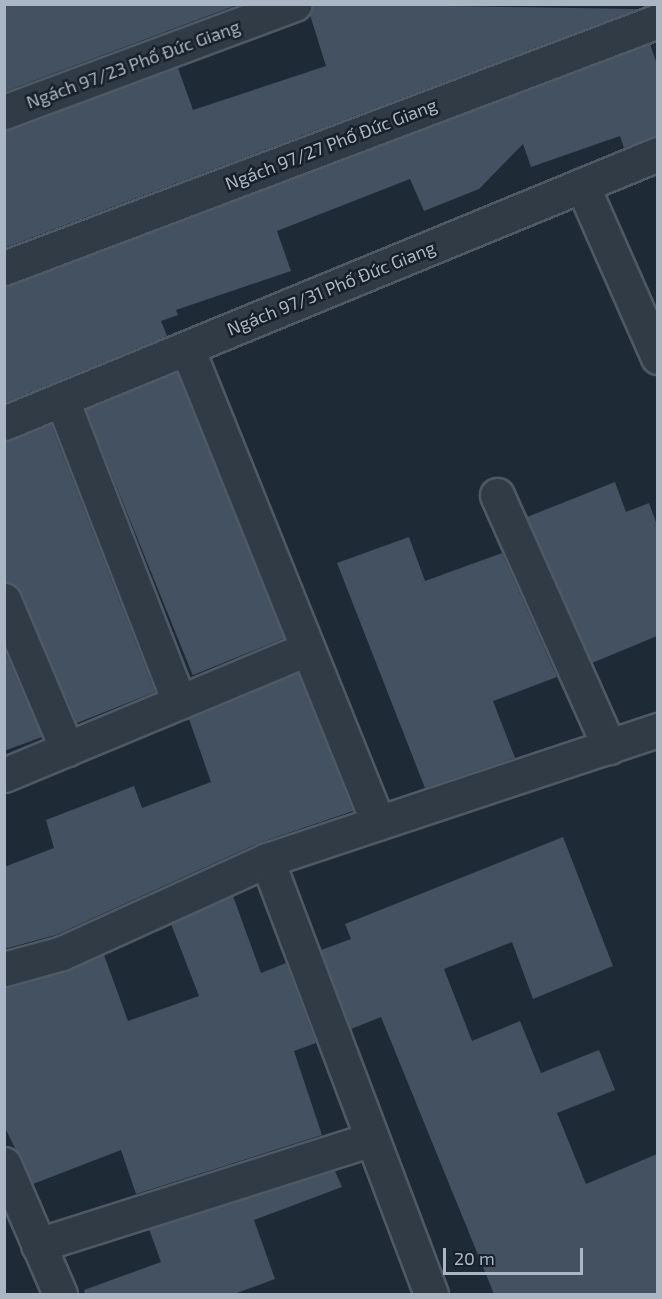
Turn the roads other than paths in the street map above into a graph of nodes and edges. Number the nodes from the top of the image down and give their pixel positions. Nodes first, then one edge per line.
1 (295, 4) edge
2 (657, 21) edge
3 (4, 112) edge
4 (657, 154) edge
5 (582, 185) junction
6 (4, 268) edge
7 (187, 348) junction
8 (657, 357) edge
9 (62, 400) junction
10 (4, 423) edge
11 (498, 495) dead end
12 (4, 600) edge
13 (307, 649) junction
14 (179, 702) junction
15 (657, 730) edge
16 (609, 747) junction
17 (67, 748) junction
18 (4, 775) edge
19 (378, 823) junction
20 (267, 860) junction
21 (4, 969) edge
22 (370, 1140) junction
23 (4, 1164) edge
24 (38, 1245) junction
25 (60, 1294) edge
26 (431, 1294) edge

1 - 3 street, Ngách 97/23 Phố Đức Giang
2 - 6 street, Ngách 97/27 Phố Đức Giang
4 - 5 street, Ngách 97/31 Phố Đức Giang
5 - 7 street, Ngách 97/31 Phố Đức Giang
5 - 8 street
7 - 9 street, Ngách 97/31 Phố Đức Giang
7 - 13 street
9 - 10 street, Ngách 97/31 Phố Đức Giang
9 - 14 street
11 - 16 street
12 - 17 street
13 - 14 street
13 - 19 street
14 - 17 street
15 - 16 street
16 - 19 street
17 - 18 street
19 - 20 street
20 - 21 street
20 - 22 street
22 - 24 street
22 - 26 street
23 - 24 street
24 - 25 street

